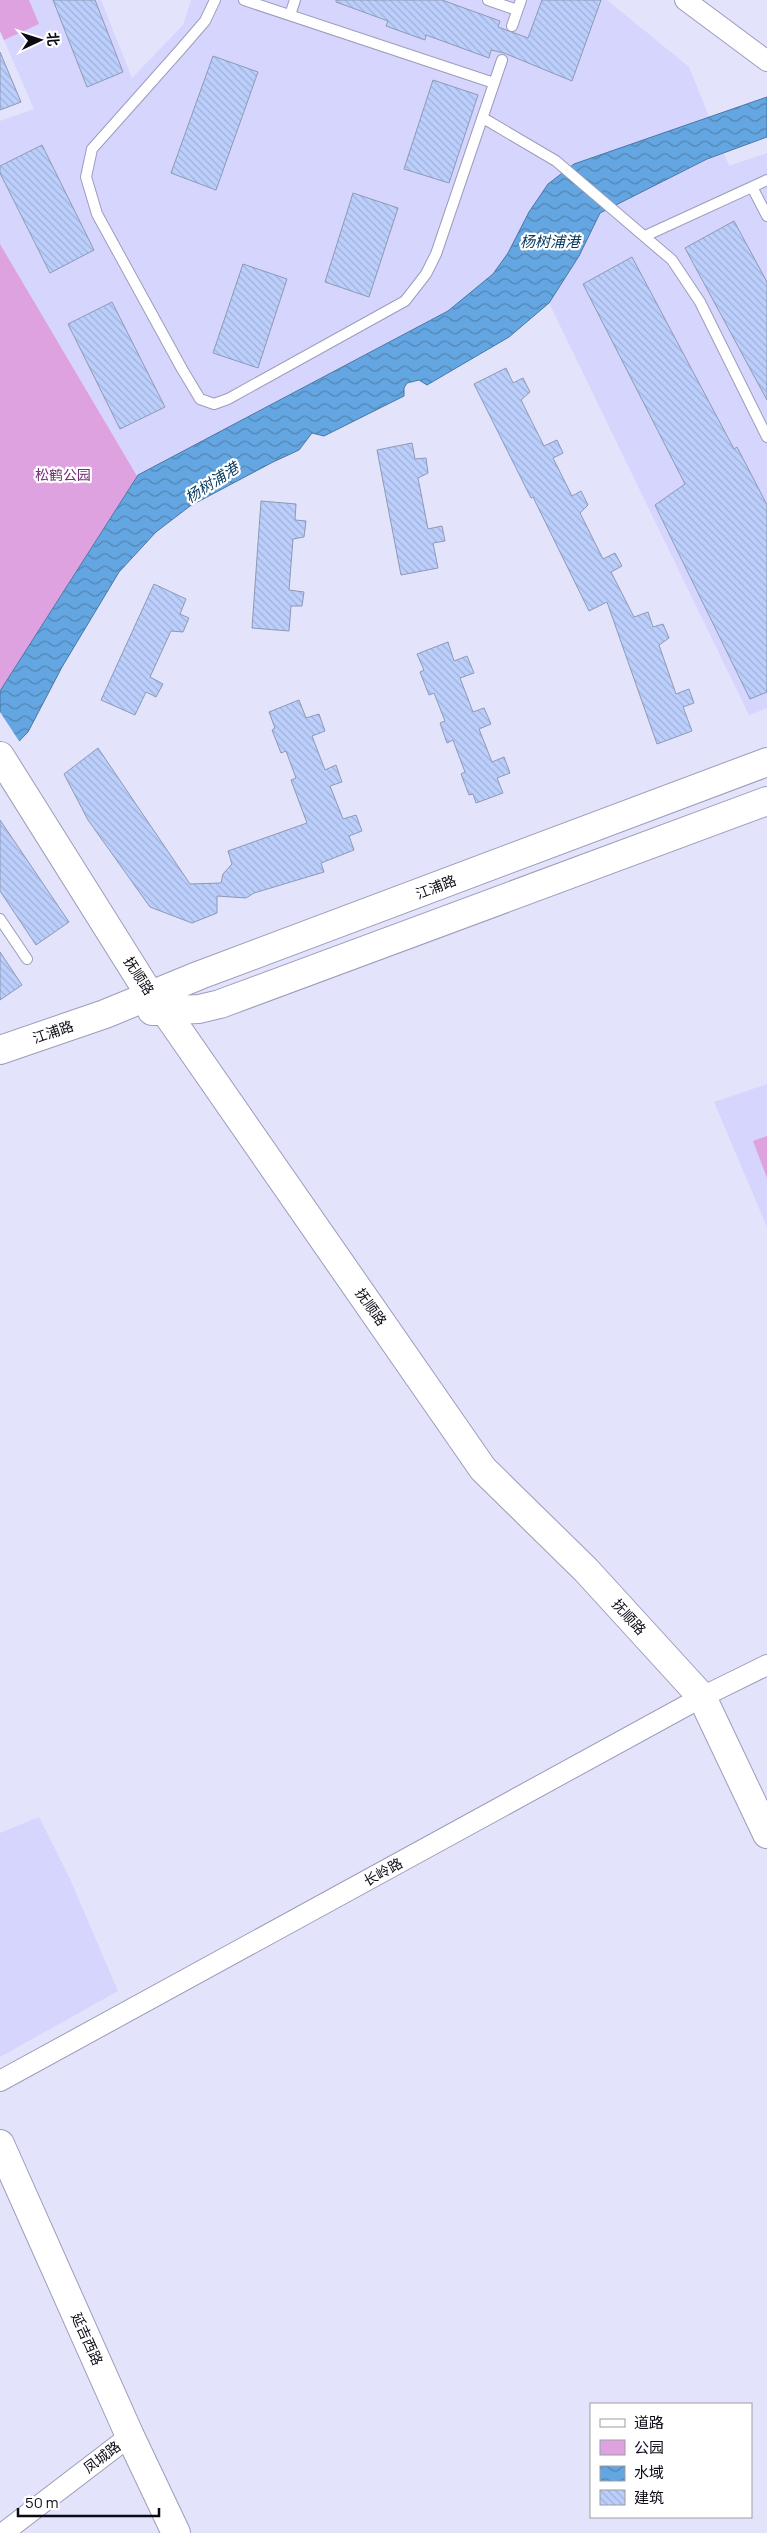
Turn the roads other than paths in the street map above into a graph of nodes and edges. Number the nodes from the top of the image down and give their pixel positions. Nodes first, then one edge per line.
1 (216, 0) edge
2 (244, 0) edge
3 (295, 0) edge
4 (488, 0) edge
5 (685, 0) edge
6 (519, 5) edge
7 (290, 15) junction
8 (512, 26) dead end
9 (502, 60) dead end
10 (767, 61) edge
11 (494, 83) junction
12 (483, 118) junction
13 (767, 180) edge
14 (752, 187) junction
15 (767, 216) edge
16 (645, 236) junction
17 (767, 437) edge
18 (2, 759) edge
19 (767, 762) edge
20 (767, 802) edge
21 (0, 919) edge
22 (27, 959) dead end
23 (158, 1003) junction
24 (0, 1050) edge
25 (767, 1665) edge
26 (702, 1697) junction
27 (767, 1834) edge
28 (0, 2081) edge
29 (0, 2144) edge
30 (130, 2436) junction
31 (3, 2533) edge
32 (176, 2533) edge

1 - 12 lane
2 - 7 lane
3 - 7 lane
4 - 6 lane
5 - 10 street
6 - 8 lane
7 - 11 lane
9 - 11 lane
11 - 12 lane
12 - 16 lane
13 - 14 lane
14 - 15 lane
14 - 16 lane
16 - 17 lane
18 - 23 street, 抚顺路
19 - 23 street, 江浦路
20 - 23 street, 江浦路
21 - 22 lane
23 - 24 street, 江浦路
23 - 26 street, 抚顺路
25 - 26 street, 长岭路
26 - 27 street, 抚顺路
26 - 28 street, 长岭路
29 - 30 street, 延吉西路
30 - 31 street, 凤城路
30 - 32 street, 延吉西路

